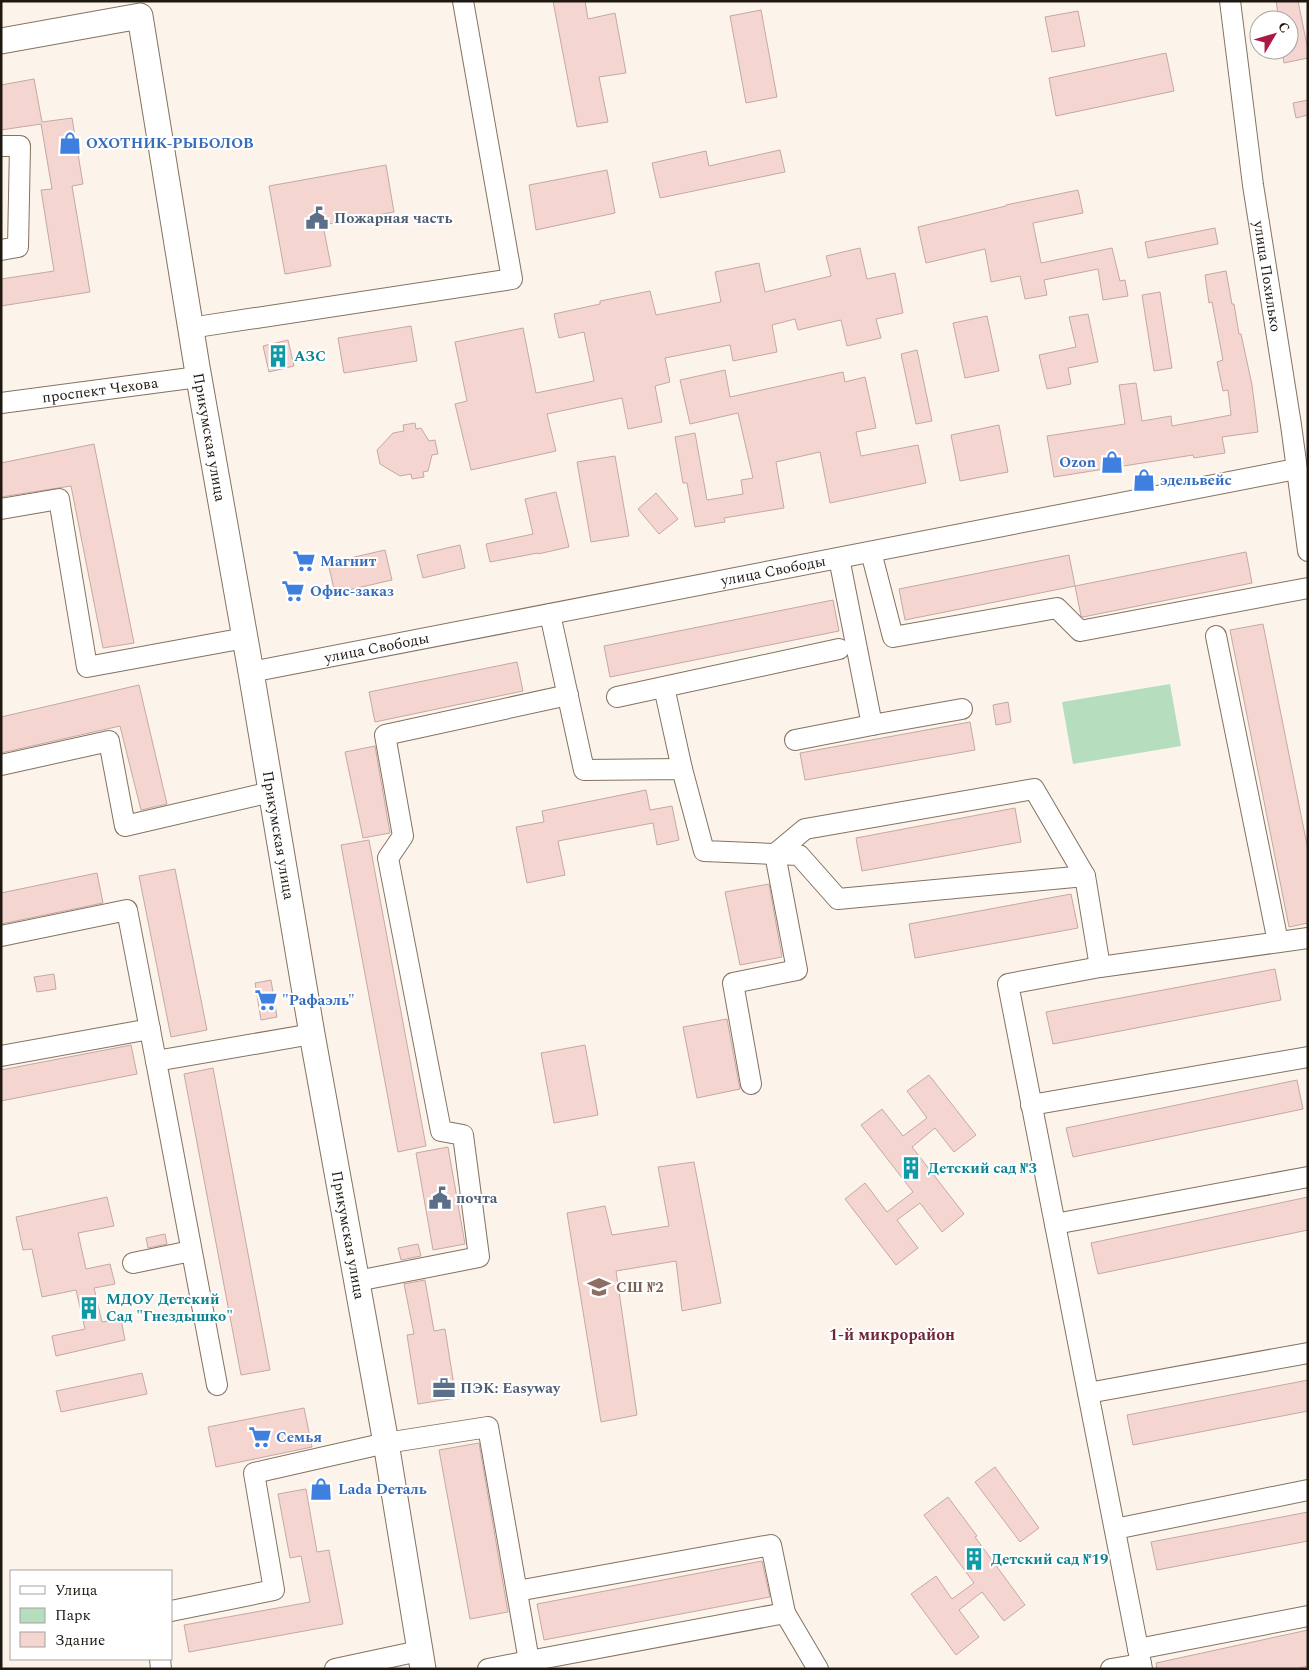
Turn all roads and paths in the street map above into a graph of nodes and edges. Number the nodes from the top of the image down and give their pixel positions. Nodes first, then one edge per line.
1 (463, 1) edge
2 (1230, 1) edge
3 (139, 8) edge
4 (1, 41) edge
5 (1, 146) edge
6 (1, 250) edge
7 (190, 328) junction
8 (198, 377) junction
9 (1, 403) edge
10 (1296, 469) junction
11 (1, 509) edge
12 (1308, 551) edge
13 (871, 552) junction
14 (839, 558) junction
15 (1308, 588) edge
16 (550, 614) junction
17 (1216, 636) dead end
18 (245, 638) junction
19 (839, 649) dead end
20 (251, 672) junction
21 (664, 687) junction
22 (568, 695) junction
23 (617, 697) dead end
24 (962, 709) dead end
25 (872, 725) junction
26 (795, 740) dead end
27 (1, 765) edge
28 (682, 769) junction
29 (271, 792) junction
30 (774, 854) junction
31 (1085, 876) junction
32 (1, 936) edge
33 (1308, 938) edge
34 (1278, 942) junction
35 (1100, 967) junction
36 (150, 1028) junction
37 (312, 1034) junction
38 (1, 1056) edge
39 (1308, 1057) edge
40 (156, 1061) junction
41 (751, 1084) dead end
42 (1031, 1105) junction
43 (1308, 1177) edge
44 (1055, 1224) junction
45 (191, 1251) junction
46 (133, 1263) dead end
47 (357, 1281) junction
48 (1308, 1353) edge
49 (216, 1385) dead end
50 (1088, 1393) junction
51 (386, 1444) junction
52 (1308, 1490) edge
53 (1114, 1529) junction
54 (517, 1590) junction
55 (172, 1611) edge
56 (786, 1612) junction
57 (1308, 1616) edge
58 (421, 1660) edge
59 (529, 1661) junction
60 (1141, 1661) edge
61 (335, 1669) edge
62 (488, 1669) edge
63 (818, 1669) edge
64 (1111, 1669) edge

1 - 7 street
2 - 10 street, улица Похилько
3 - 4 main road
3 - 7 main road, Прикумская улица
5 - 6 street
7 - 8 main road, Прикумская улица
8 - 9 street, проспект Чехова
8 - 18 main road, Прикумская улица
10 - 12 street, улица Похилько
10 - 13 street, улица Свободы
11 - 18 street
13 - 14 street, улица Свободы
13 - 15 street
14 - 16 street, улица Свободы
14 - 25 street
16 - 20 street, улица Свободы
16 - 22 street
17 - 34 street
18 - 20 main road, Прикумская улица
19 - 21 street
20 - 29 main road, Прикумская улица
21 - 23 street
21 - 28 street
22 - 28 street
22 - 47 street
24 - 25 street
25 - 26 street
27 - 29 street
28 - 30 street
29 - 37 main road, Прикумская улица
30 - 31 street
30 - 31 street
30 - 41 street
31 - 35 street
32 - 36 street
33 - 34 street
34 - 35 street
35 - 42 street
36 - 38 street
36 - 40 street
37 - 40 street
37 - 47 main road, Прикумская улица
39 - 42 street
40 - 45 street
42 - 44 street
43 - 44 street
44 - 50 street
45 - 46 street
45 - 49 street
47 - 51 main road, Прикумская улица
48 - 50 street
50 - 53 street
51 - 54 street
51 - 55 street
51 - 58 main road, Прикумская улица
52 - 53 street
53 - 60 street
54 - 56 street
54 - 59 street
56 - 59 street
56 - 63 street
57 - 60 street
58 - 61 street
59 - 62 street
60 - 64 street

